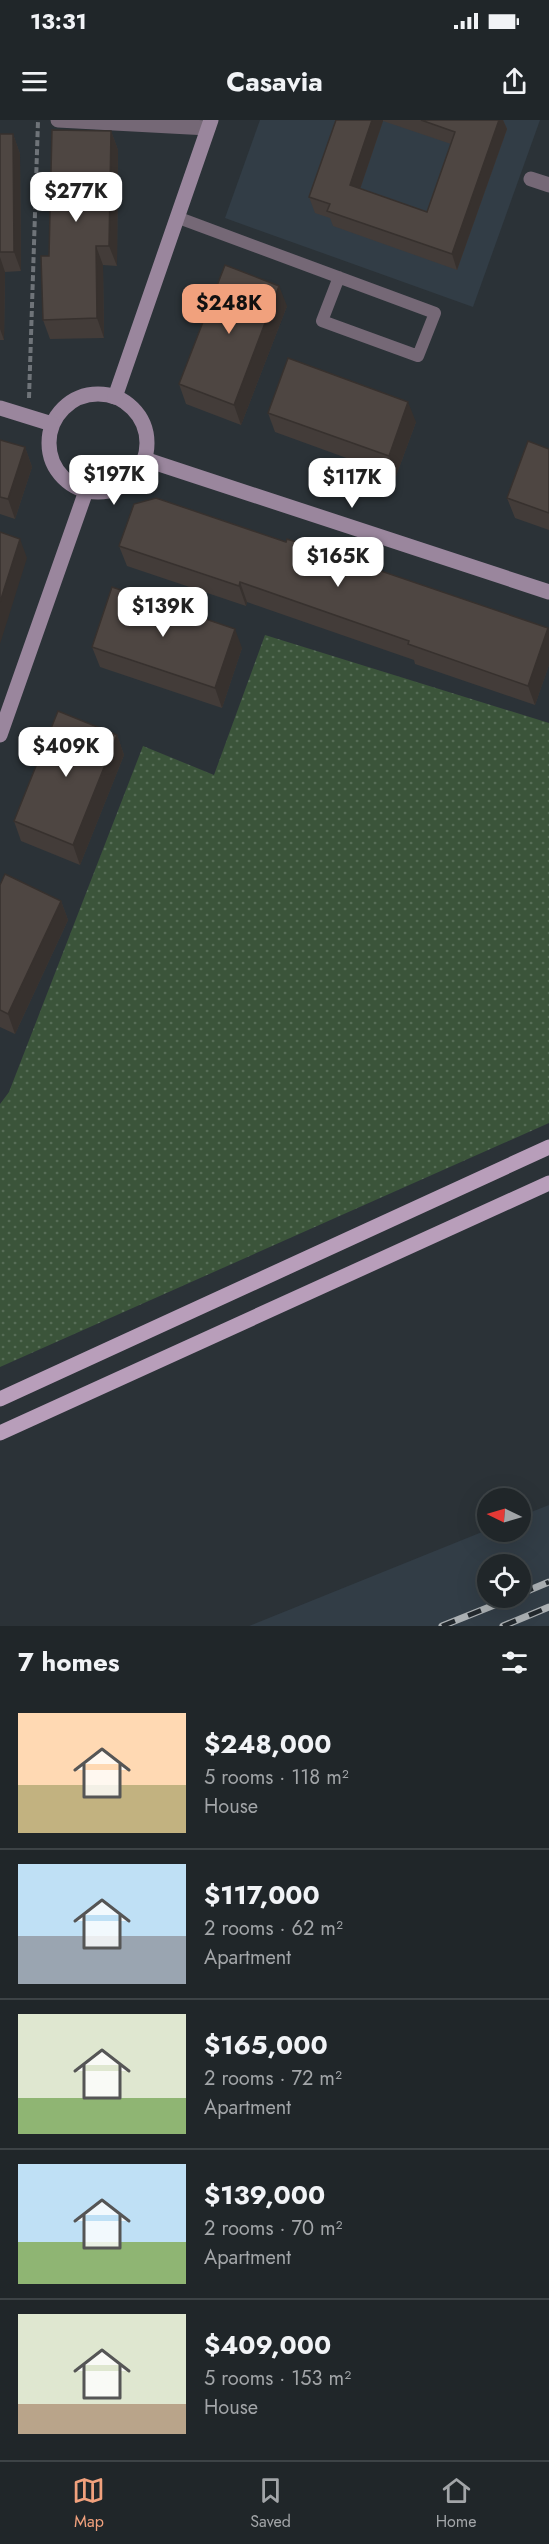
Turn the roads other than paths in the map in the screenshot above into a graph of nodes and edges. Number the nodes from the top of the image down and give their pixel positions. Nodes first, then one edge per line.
1 (58, 120) edge
2 (209, 124) edge
3 (531, 179) dead end
4 (549, 185) edge
5 (178, 218) junction
6 (339, 277) junction
7 (115, 397) junction
8 (0, 408) edge
9 (52, 424) junction
10 (144, 459) junction
11 (86, 491) junction
12 (549, 592) edge
13 (0, 735) edge
14 (549, 1147) edge
15 (549, 1183) edge
16 (0, 1399) edge
17 (0, 1433) edge

1 - 2 street
2 - 5 street
3 - 4 street
5 - 6 lane
5 - 7 street
6 - 6 lane
7 - 9 street
7 - 10 street
8 - 9 street
9 - 11 street
10 - 11 street
10 - 12 street
11 - 13 street
14 - 16 main road
15 - 17 main road

